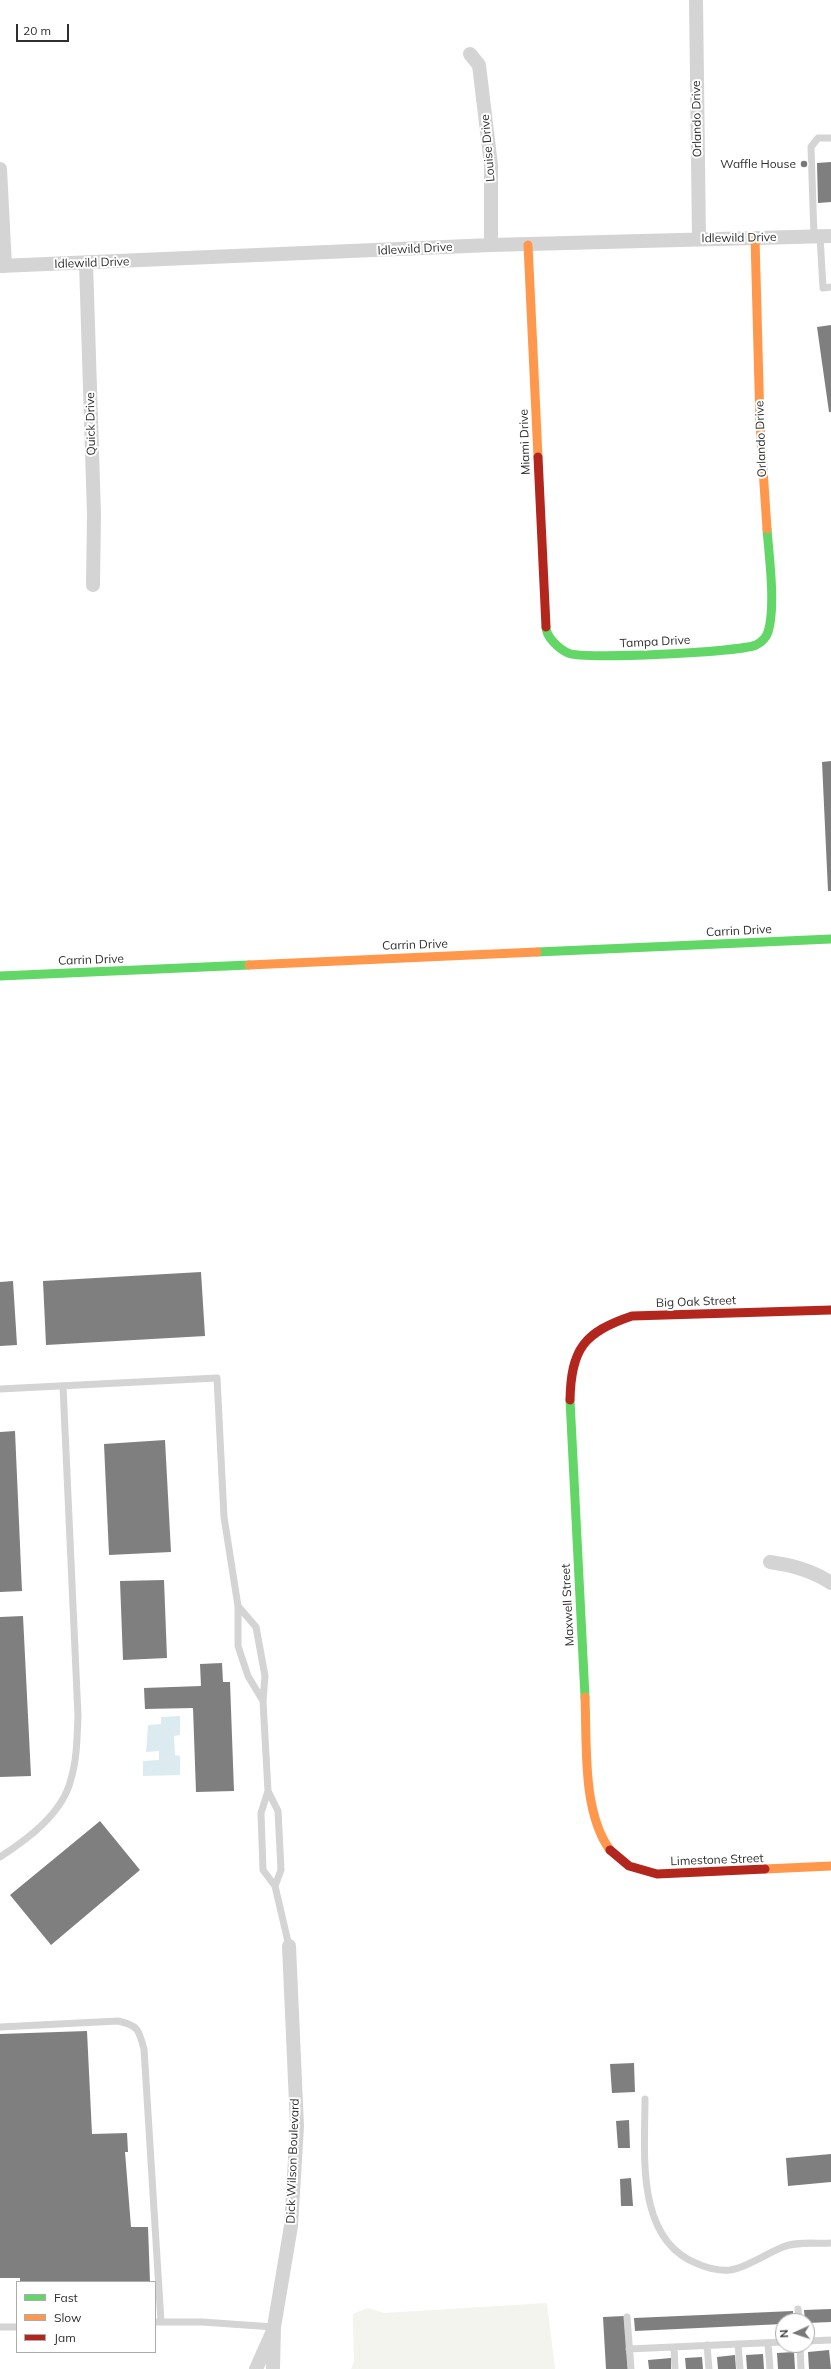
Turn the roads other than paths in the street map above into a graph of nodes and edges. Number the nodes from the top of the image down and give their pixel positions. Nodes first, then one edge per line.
1 (696, 0) edge
2 (470, 54) dead end
3 (831, 138) edge
4 (0, 169) edge
5 (822, 236) edge
6 (755, 238) junction
7 (699, 239) junction
8 (491, 245) junction
9 (528, 245) junction
10 (86, 263) junction
11 (3, 266) edge
12 (831, 287) edge
13 (93, 585) dead end
14 (549, 638) joint
15 (766, 639) joint
16 (831, 939) edge
17 (0, 976) edge
18 (831, 1310) edge
19 (576, 1354) joint
20 (63, 1386) junction
21 (0, 1389) edge
22 (770, 1562) dead end
23 (831, 1583) edge
24 (238, 1606) junction
25 (263, 1701) junction
26 (268, 1791) junction
27 (610, 1852) joint
28 (0, 1857) edge
29 (831, 1866) edge
30 (275, 1886) junction
31 (289, 1946) joint
32 (0, 2027) edge
33 (645, 2099) dead end
34 (831, 2243) edge
35 (156, 2281) edge
36 (156, 2283) edge
37 (798, 2309) dead end
38 (798, 2313) edge
39 (627, 2317) dead end
40 (158, 2322) edge
41 (0, 2327) edge
42 (16, 2327) edge
43 (274, 2327) junction
44 (831, 2340) edge
45 (815, 2341) edge
46 (768, 2342) junction
47 (775, 2342) edge
48 (738, 2344) junction
49 (707, 2345) junction
50 (674, 2347) junction
51 (629, 2349) junction
52 (800, 2353) edge
53 (256, 2369) edge
54 (274, 2369) edge
55 (631, 2369) edge
56 (675, 2369) edge
57 (709, 2369) edge
58 (740, 2369) edge
59 (770, 2369) edge
60 (801, 2369) edge

1 - 7 street, Orlando Drive
2 - 8 street, Louise Drive
3 - 5 lane
4 - 11 street
5 - 6 street, Idlewild Drive
5 - 12 lane
6 - 7 street, Idlewild Drive
6 - 15 street, Orlando Drive
7 - 9 street, Idlewild Drive
8 - 9 street, Idlewild Drive
8 - 10 street, Idlewild Drive
9 - 14 street, Miami Drive
10 - 11 street, Idlewild Drive
10 - 13 street, Quick Drive
14 - 15 street, Tampa Drive
16 - 17 street, Carrin Drive
18 - 19 street, Big Oak Street
19 - 27 street, Maxwell Street
20 - 21 lane
20 - 24 lane
20 - 28 lane
22 - 23 street
24 - 25 lane
24 - 25 lane
25 - 26 lane
26 - 30 lane
26 - 30 lane
27 - 29 street, Limestone Street
30 - 31 lane
31 - 43 street, Dick Wilson Boulevard
32 - 35 lane
33 - 34 lane
36 - 40 lane
37 - 38 lane
39 - 51 lane
40 - 43 lane
41 - 42 lane
43 - 53 street, Dick Wilson Boulevard
43 - 54 street, Dick Wilson Boulevard
44 - 45 lane
46 - 47 lane
46 - 48 lane
46 - 59 lane
48 - 49 lane
48 - 58 lane
49 - 50 lane
49 - 57 lane
50 - 51 lane
50 - 56 lane
51 - 55 lane
52 - 60 lane

